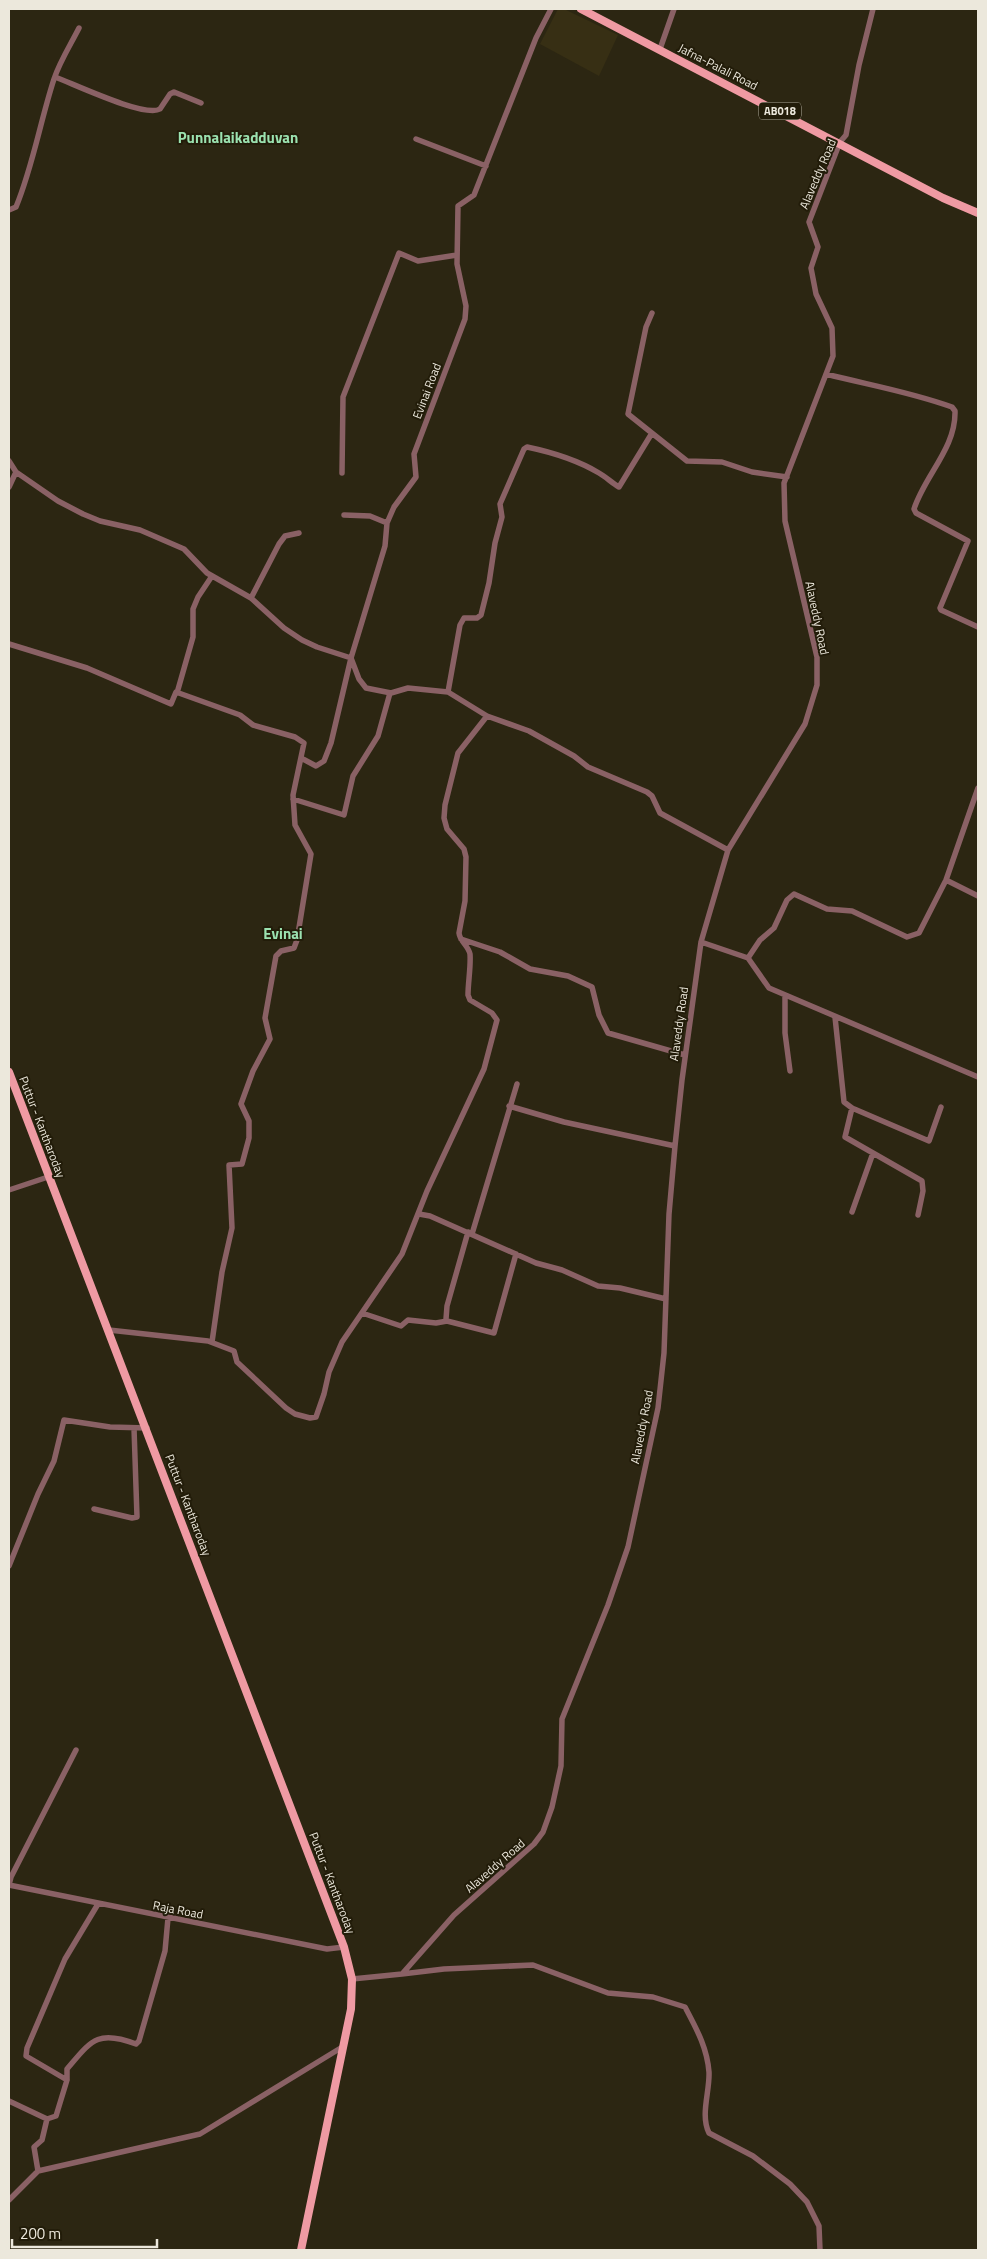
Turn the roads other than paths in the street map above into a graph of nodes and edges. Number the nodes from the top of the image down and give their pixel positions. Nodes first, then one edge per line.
1 (551, 9) edge
2 (581, 9) edge
3 (674, 9) edge
4 (873, 9) edge
5 (80, 28) dead end
6 (660, 49) junction
7 (55, 77) junction
8 (201, 103) dead end
9 (416, 138) dead end
10 (840, 142) junction
11 (486, 166) junction
12 (9, 210) edge
13 (978, 213) edge
14 (457, 255) junction
15 (652, 313) dead end
16 (826, 374) junction
17 (652, 433) junction
18 (9, 461) edge
19 (16, 472) junction
20 (342, 473) dead end
21 (787, 477) junction
22 (9, 487) edge
23 (344, 515) dead end
24 (387, 523) junction
25 (299, 533) dead end
26 (212, 576) junction
27 (251, 598) junction
28 (978, 627) edge
29 (9, 644) edge
30 (351, 658) junction
31 (448, 692) junction
32 (177, 693) junction
33 (390, 693) junction
34 (487, 716) junction
35 (301, 758) junction
36 (978, 788) edge
37 (293, 799) junction
38 (728, 850) junction
39 (946, 880) junction
40 (978, 896) edge
41 (459, 938) junction
42 (701, 942) junction
43 (748, 958) junction
44 (785, 995) junction
45 (835, 1017) junction
46 (685, 1055) junction
47 (790, 1071) dead end
48 (9, 1072) edge
49 (978, 1077) edge
50 (517, 1084) dead end
51 (510, 1106) junction
52 (941, 1107) dead end
53 (852, 1108) junction
54 (675, 1146) junction
55 (873, 1153) junction
56 (48, 1177) junction
57 (9, 1190) edge
58 (852, 1212) dead end
59 (419, 1214) junction
60 (918, 1215) dead end
61 (470, 1233) junction
62 (516, 1254) junction
63 (666, 1299) junction
64 (362, 1313) junction
65 (446, 1319) dead end
66 (109, 1330) junction
67 (212, 1342) junction
68 (134, 1428) junction
69 (147, 1428) junction
70 (94, 1509) dead end
71 (9, 1566) edge
72 (76, 1750) dead end
73 (9, 1885) edge
74 (98, 1904) junction
75 (168, 1918) junction
76 (344, 1947) junction
77 (402, 1974) junction
78 (352, 1979) junction
79 (344, 2046) junction
80 (68, 2080) junction
81 (9, 2101) edge
82 (47, 2119) junction
83 (38, 2171) junction
84 (9, 2200) edge
85 (301, 2250) edge
86 (820, 2250) edge

1 - 11 street, Evinai Road
2 - 6 main road, Jafna-Palali Road / AB018
3 - 6 street
4 - 10 street, Alaveddy Road
5 - 7 street
6 - 10 main road, Jafna-Palali Road / AB018
7 - 8 street
7 - 12 street
9 - 11 street
10 - 13 main road, Jafna-Palali Road / AB018
10 - 16 street, Alaveddy Road
11 - 14 street, Evinai Road
14 - 20 street
14 - 24 street, Evinai Road
15 - 17 street
16 - 21 street, Alaveddy Road
16 - 28 street
17 - 21 street
17 - 31 street
18 - 19 street
19 - 22 street
19 - 26 street
21 - 38 street, Alaveddy Road
23 - 24 street
24 - 30 street, Evinai Road
25 - 27 street
26 - 27 street
26 - 32 street
27 - 30 street
29 - 32 street
30 - 33 street
30 - 35 street, Evinai Road
31 - 33 street
31 - 34 street
32 - 35 street
33 - 37 street
34 - 38 street
34 - 41 street
35 - 37 street
36 - 39 street
37 - 67 street
38 - 42 street, Alaveddy Road
39 - 40 street
39 - 43 street
41 - 46 street
41 - 59 street
42 - 43 street
42 - 46 street, Alaveddy Road
43 - 44 street
44 - 45 street
44 - 47 street
45 - 49 street
45 - 53 street
46 - 54 street, Alaveddy Road
48 - 56 main road, Puttur - Kantharoday
50 - 51 street
51 - 54 street
51 - 61 street
52 - 53 street
53 - 55 street
54 - 63 street, Alaveddy Road
55 - 58 street
55 - 60 street
56 - 57 street
56 - 66 main road, Puttur - Kantharoday
59 - 61 street
59 - 64 street
61 - 62 street
61 - 65 street
62 - 63 street
62 - 64 street
63 - 77 street, Alaveddy Road
64 - 67 street
66 - 67 street
66 - 69 main road, Puttur - Kantharoday
68 - 69 street
68 - 70 street
68 - 71 street
69 - 76 main road, Puttur - Kantharoday
72 - 73 street
73 - 74 street, Raja Road
74 - 75 street, Raja Road
74 - 80 street
75 - 76 street, Raja Road
75 - 80 street
76 - 78 main road, Puttur - Kantharoday
77 - 78 street
77 - 86 street
78 - 79 main road, Puttur - Kantharoday
79 - 83 street
79 - 85 main road, Puttur - Kantharoday
80 - 82 street
81 - 82 street
82 - 83 street
83 - 84 street

